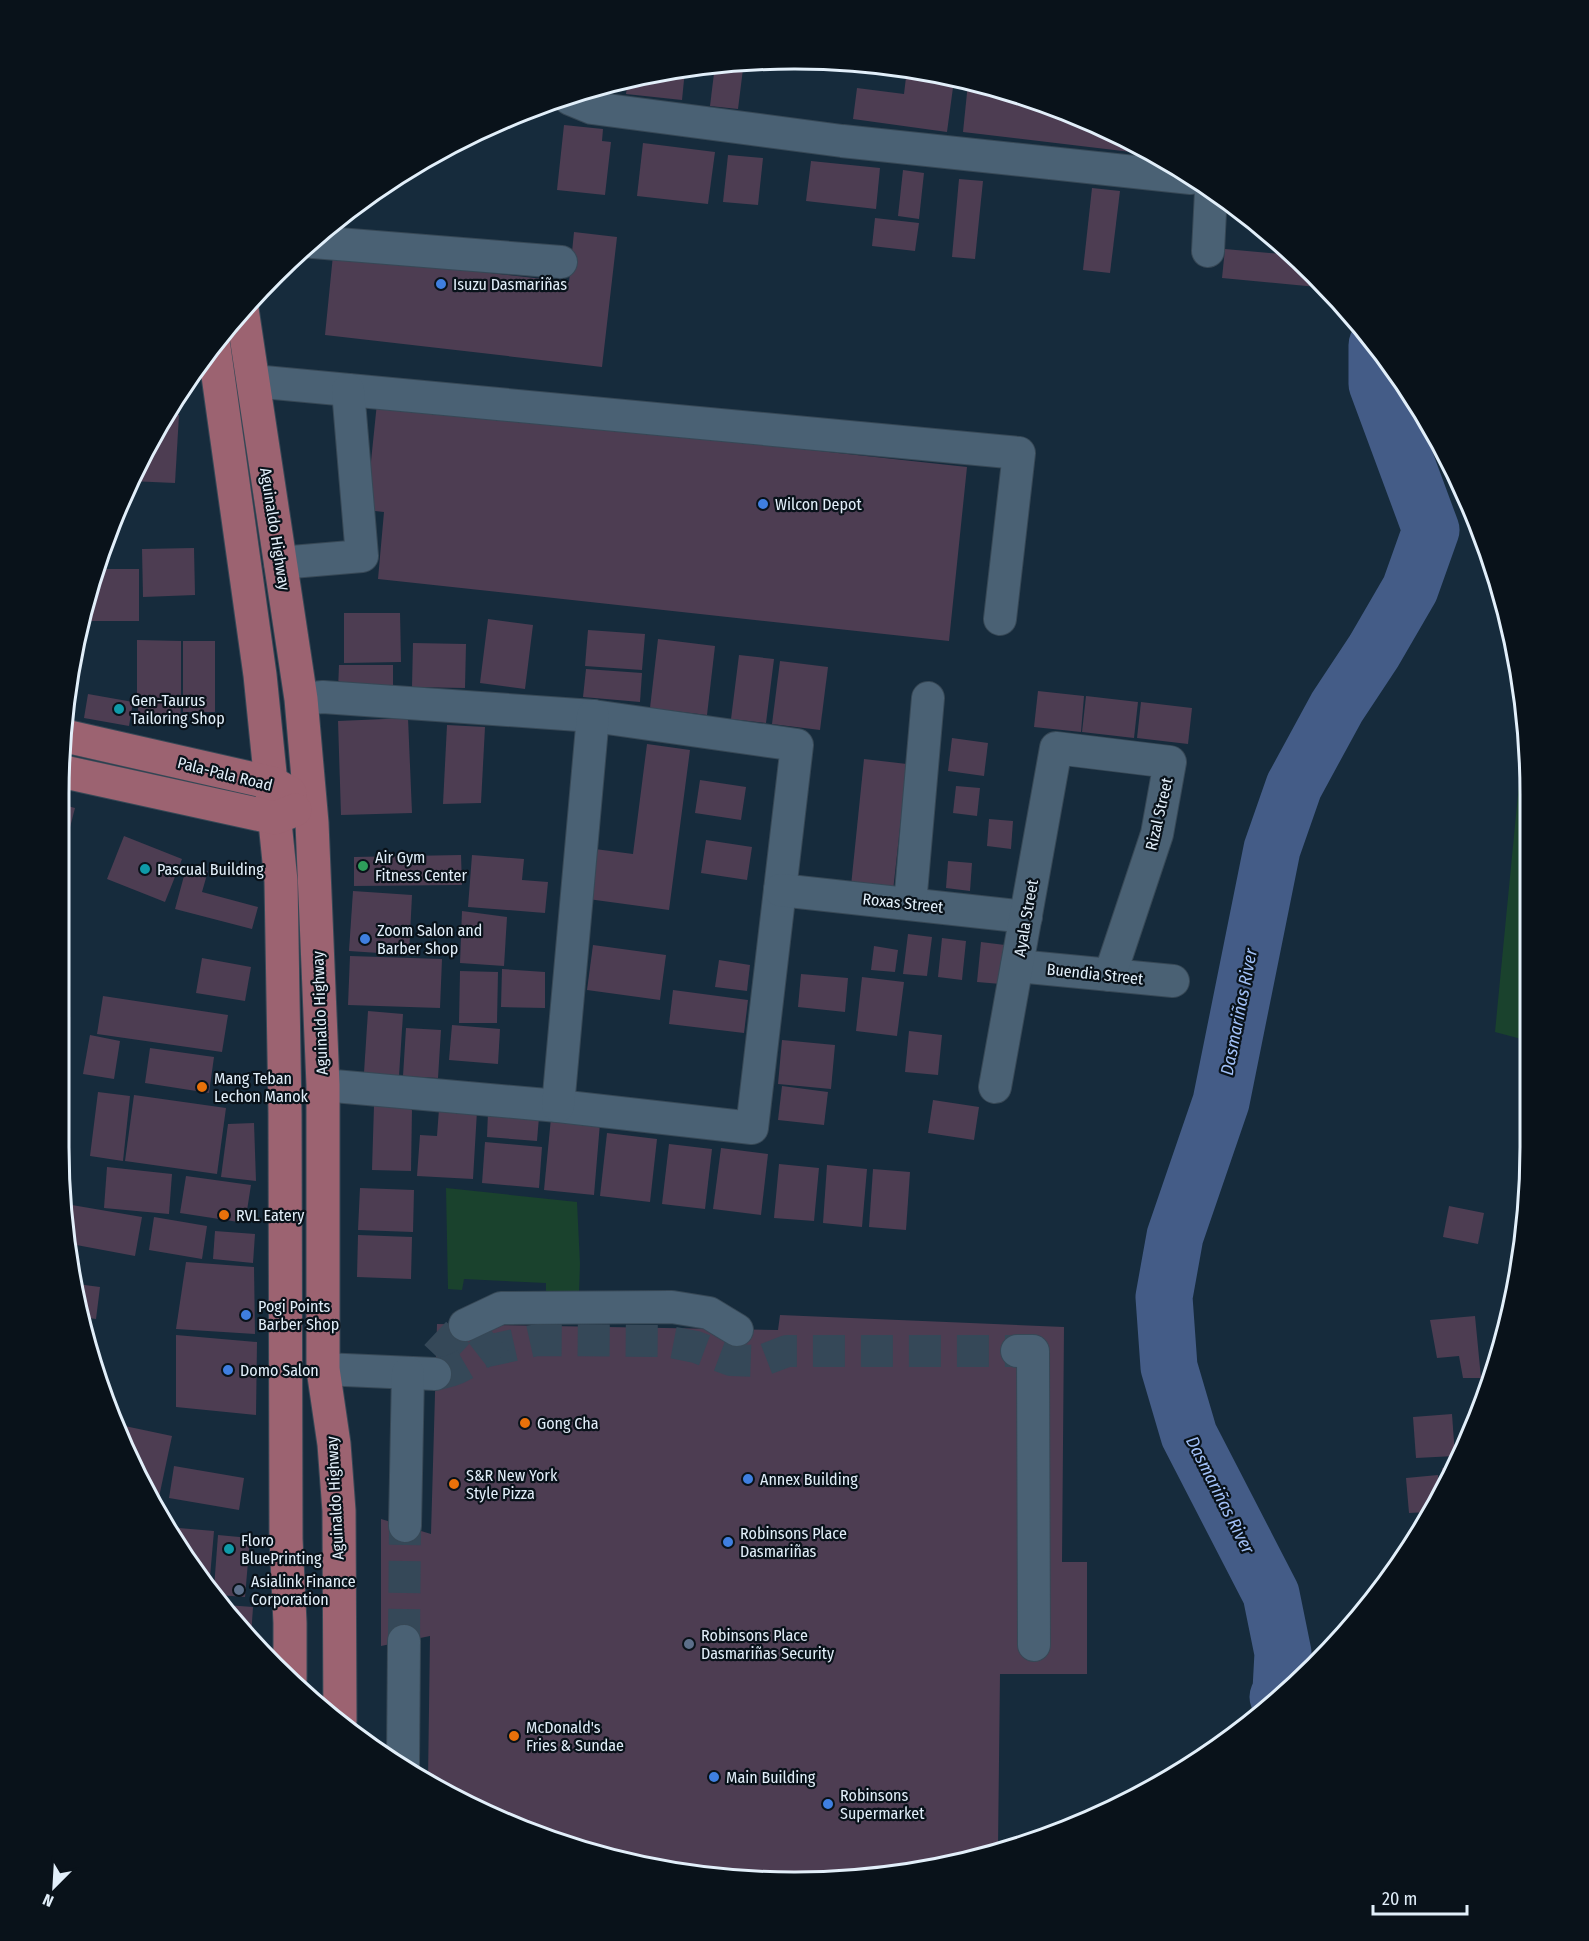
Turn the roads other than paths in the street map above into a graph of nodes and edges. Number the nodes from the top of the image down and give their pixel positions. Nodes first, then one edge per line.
1 (579, 103) edge
2 (1174, 176) edge
3 (1211, 200) edge
4 (324, 243) edge
5 (1208, 250) dead end
6 (561, 262) dead end
7 (244, 322) edge
8 (215, 358) edge
9 (253, 381) junction
10 (348, 390) junction
11 (280, 563) junction
12 (1000, 619) dead end
13 (928, 698) dead end
14 (301, 699) junction
15 (593, 716) junction
16 (72, 737) edge
17 (1056, 748) joint
18 (70, 773) edge
19 (272, 783) junction
20 (310, 804) junction
21 (275, 818) junction
22 (780, 890) junction
23 (910, 904) junction
24 (1026, 917) junction
25 (1017, 966) junction
26 (1110, 975) junction
27 (1173, 981) dead end
28 (323, 1085) junction
29 (995, 1087) dead end
30 (558, 1107) junction
31 (465, 1325) tunnel mouth
32 (737, 1330) dead end
33 (286, 1344) junction
34 (1017, 1351) tunnel mouth
35 (323, 1369) junction
36 (405, 1526) tunnel mouth
37 (404, 1641) tunnel mouth
38 (1034, 1645) dead end
39 (290, 1668) edge
40 (340, 1711) edge
41 (403, 1757) edge

1 - 2 street
3 - 5 street
4 - 6 street
7 - 9 main road, Aguinaldo Highway
8 - 19 main road, Aguinaldo Highway
9 - 10 street
9 - 11 main road, Aguinaldo Highway
10 - 11 street
10 - 12 street
11 - 14 main road, Aguinaldo Highway
13 - 23 street
14 - 15 street
14 - 20 main road, Aguinaldo Highway
15 - 22 street
15 - 30 street
16 - 19 main road, Pala-Pala Road
17 - 24 street, Ayala Street
17 - 26 street, Rizal Street
18 - 21 main road, Pala-Pala Road
19 - 20 main road, Pala-Pala Road
19 - 21 main road, Aguinaldo Highway
20 - 21 main road, Pala-Pala Road
20 - 28 main road, Aguinaldo Highway
21 - 33 main road, Aguinaldo Highway
22 - 23 street, Roxas Street
22 - 30 street
23 - 24 street, Roxas Street
24 - 25 street, Ayala Street
25 - 26 street, Buendia Street
25 - 29 street, Ayala Street
26 - 27 street, Buendia Street
28 - 30 street
28 - 35 main road, Aguinaldo Highway
31 - 32 street
33 - 35 main road
33 - 39 main road, Aguinaldo Highway
34 - 38 street
35 - 36 street
35 - 40 main road, Aguinaldo Highway
37 - 41 street

